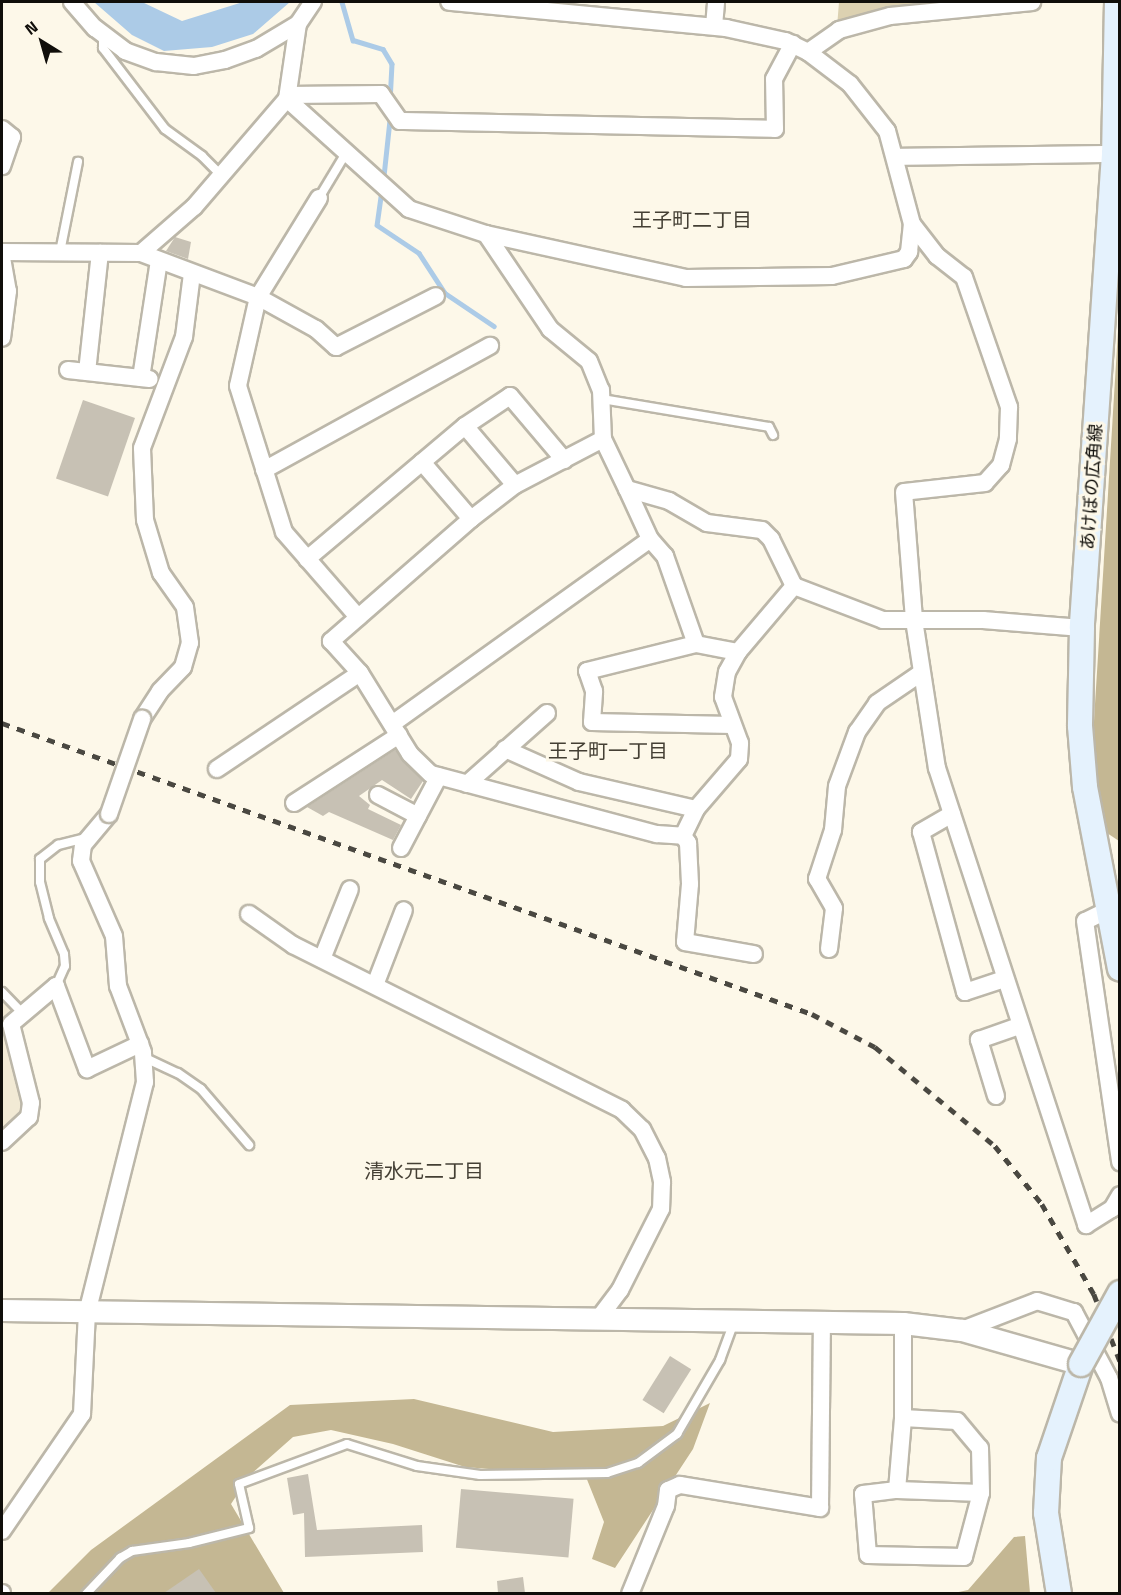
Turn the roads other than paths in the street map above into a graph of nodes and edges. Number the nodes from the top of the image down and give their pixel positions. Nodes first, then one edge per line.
1 (72, 2) edge
2 (313, 2) edge
3 (448, 2) edge
4 (716, 2) edge
5 (1032, 2) edge
6 (1117, 2) edge
7 (298, 24) junction
8 (714, 26) junction
9 (103, 35) junction
10 (800, 48) junction
11 (288, 97) junction
12 (2, 129) edge
13 (346, 153) junction
14 (1114, 153) junction
15 (896, 157) junction
16 (78, 162) dead end
17 (2, 166) edge
18 (222, 176) junction
19 (319, 198) joint
20 (912, 224) junction
21 (486, 234) junction
22 (2, 252) edge
23 (60, 252) junction
24 (100, 253) junction
25 (141, 253) junction
26 (2, 258) edge
27 (159, 260) junction
28 (192, 274) junction
29 (436, 296) dead end
30 (258, 297) junction
31 (2, 338) edge
32 (490, 346) dead end
33 (68, 370) dead end
34 (87, 372) junction
35 (141, 378) junction
36 (166, 381) junction
37 (602, 399) junction
38 (465, 426) junction
39 (773, 435) dead end
40 (603, 439) junction
41 (564, 460) junction
42 (422, 462) junction
43 (264, 470) junction
44 (516, 485) junction
45 (627, 489) junction
46 (471, 519) junction
47 (650, 539) junction
48 (307, 559) junction
49 (794, 586) junction
50 (358, 617) junction
51 (914, 620) junction
52 (1082, 628) junction
53 (696, 644) junction
54 (738, 652) junction
55 (360, 673) junction
56 (921, 673) junction
57 (547, 712) dead end
58 (732, 725) junction
59 (395, 730) junction
60 (505, 749) junction
61 (217, 769) dead end
62 (440, 776) junction
63 (467, 784) junction
64 (378, 795) dead end
65 (294, 803) dead end
66 (696, 809) junction
67 (952, 814) junction
68 (418, 816) junction
69 (683, 836) junction
70 (89, 838) junction
71 (401, 848) dead end
72 (350, 889) dead end
73 (404, 910) dead end
74 (1108, 910) junction
75 (249, 914) dead end
76 (829, 949) dead end
77 (754, 954) dead end
78 (322, 959) junction
79 (1119, 969) edge
80 (1004, 979) junction
81 (375, 985) junction
82 (57, 986) junction
83 (2, 992) edge
84 (23, 1014) junction
85 (1019, 1026) junction
86 (141, 1051) junction
87 (996, 1096) dead end
88 (2, 1142) edge
89 (249, 1145) dead end
90 (1119, 1162) edge
91 (1119, 1195) edge
92 (1119, 1293) edge
93 (2, 1310) edge
94 (87, 1313) junction
95 (597, 1320) junction
96 (734, 1321) junction
97 (822, 1322) junction
98 (903, 1323) junction
99 (962, 1330) junction
100 (1081, 1364) junction
101 (1119, 1413) edge
102 (903, 1418) junction
103 (897, 1490) junction
104 (981, 1493) junction
105 (2, 1531) edge
106 (86, 1593) edge
107 (630, 1593) edge
108 (1059, 1593) edge

1 - 9 street
2 - 7 street
3 - 8 street
4 - 8 street
5 - 10 street
6 - 14 main road, あけぼの広角線
7 - 9 street
7 - 11 street
8 - 10 street
9 - 18 lane
10 - 11 street
10 - 15 street
11 - 13 street
11 - 18 street
12 - 17 street
13 - 19 lane
13 - 21 street
14 - 15 street
14 - 52 main road, あけぼの広角線
15 - 20 street
16 - 23 lane
18 - 25 street
19 - 30 street
20 - 21 street
20 - 51 street
21 - 37 street
22 - 23 street
23 - 24 street
24 - 25 street
24 - 34 street
25 - 27 street
26 - 31 street
27 - 28 street
27 - 35 street
28 - 30 street
28 - 36 street
29 - 30 street
30 - 43 street
32 - 43 street
33 - 34 street
34 - 35 street
35 - 36 street
36 - 70 street, bridge
37 - 39 lane
37 - 40 street
38 - 41 street
38 - 42 street
38 - 44 street
40 - 41 street
40 - 45 street
41 - 44 street
42 - 46 street
42 - 48 street
43 - 48 street
44 - 46 street
45 - 47 street
45 - 49 street
46 - 50 street
47 - 53 street
47 - 59 street
48 - 50 street
49 - 51 street
49 - 54 street
50 - 55 street
51 - 52 street
51 - 56 street
52 - 74 main road, あけぼの広角線
53 - 54 street
53 - 58 street
54 - 58 street
55 - 59 street
55 - 61 street
56 - 67 street
56 - 76 street
57 - 60 street
58 - 66 street
59 - 62 street
59 - 65 street
60 - 63 street
60 - 66 street
62 - 63 street
62 - 68 street
63 - 69 street
64 - 68 street
66 - 69 street
67 - 80 street
67 - 80 street
68 - 71 street
69 - 77 street
70 - 82 lane
70 - 86 street
72 - 78 street
73 - 81 street
74 - 79 main road, あけぼの広角線
74 - 90 street
75 - 78 street
78 - 81 street
80 - 85 street
81 - 95 street
82 - 84 street
82 - 86 street
83 - 84 lane
84 - 88 street
85 - 87 street
85 - 91 street
86 - 89 lane
86 - 94 street
92 - 100 main road, bridge
93 - 94 street
94 - 95 street
94 - 105 street
95 - 96 street
96 - 97 street
96 - 106 lane
97 - 98 street
97 - 107 street
98 - 99 street
98 - 102 street
99 - 100 street
99 - 101 street
100 - 108 main road
102 - 103 street
102 - 104 street
103 - 104 street
103 - 104 street

